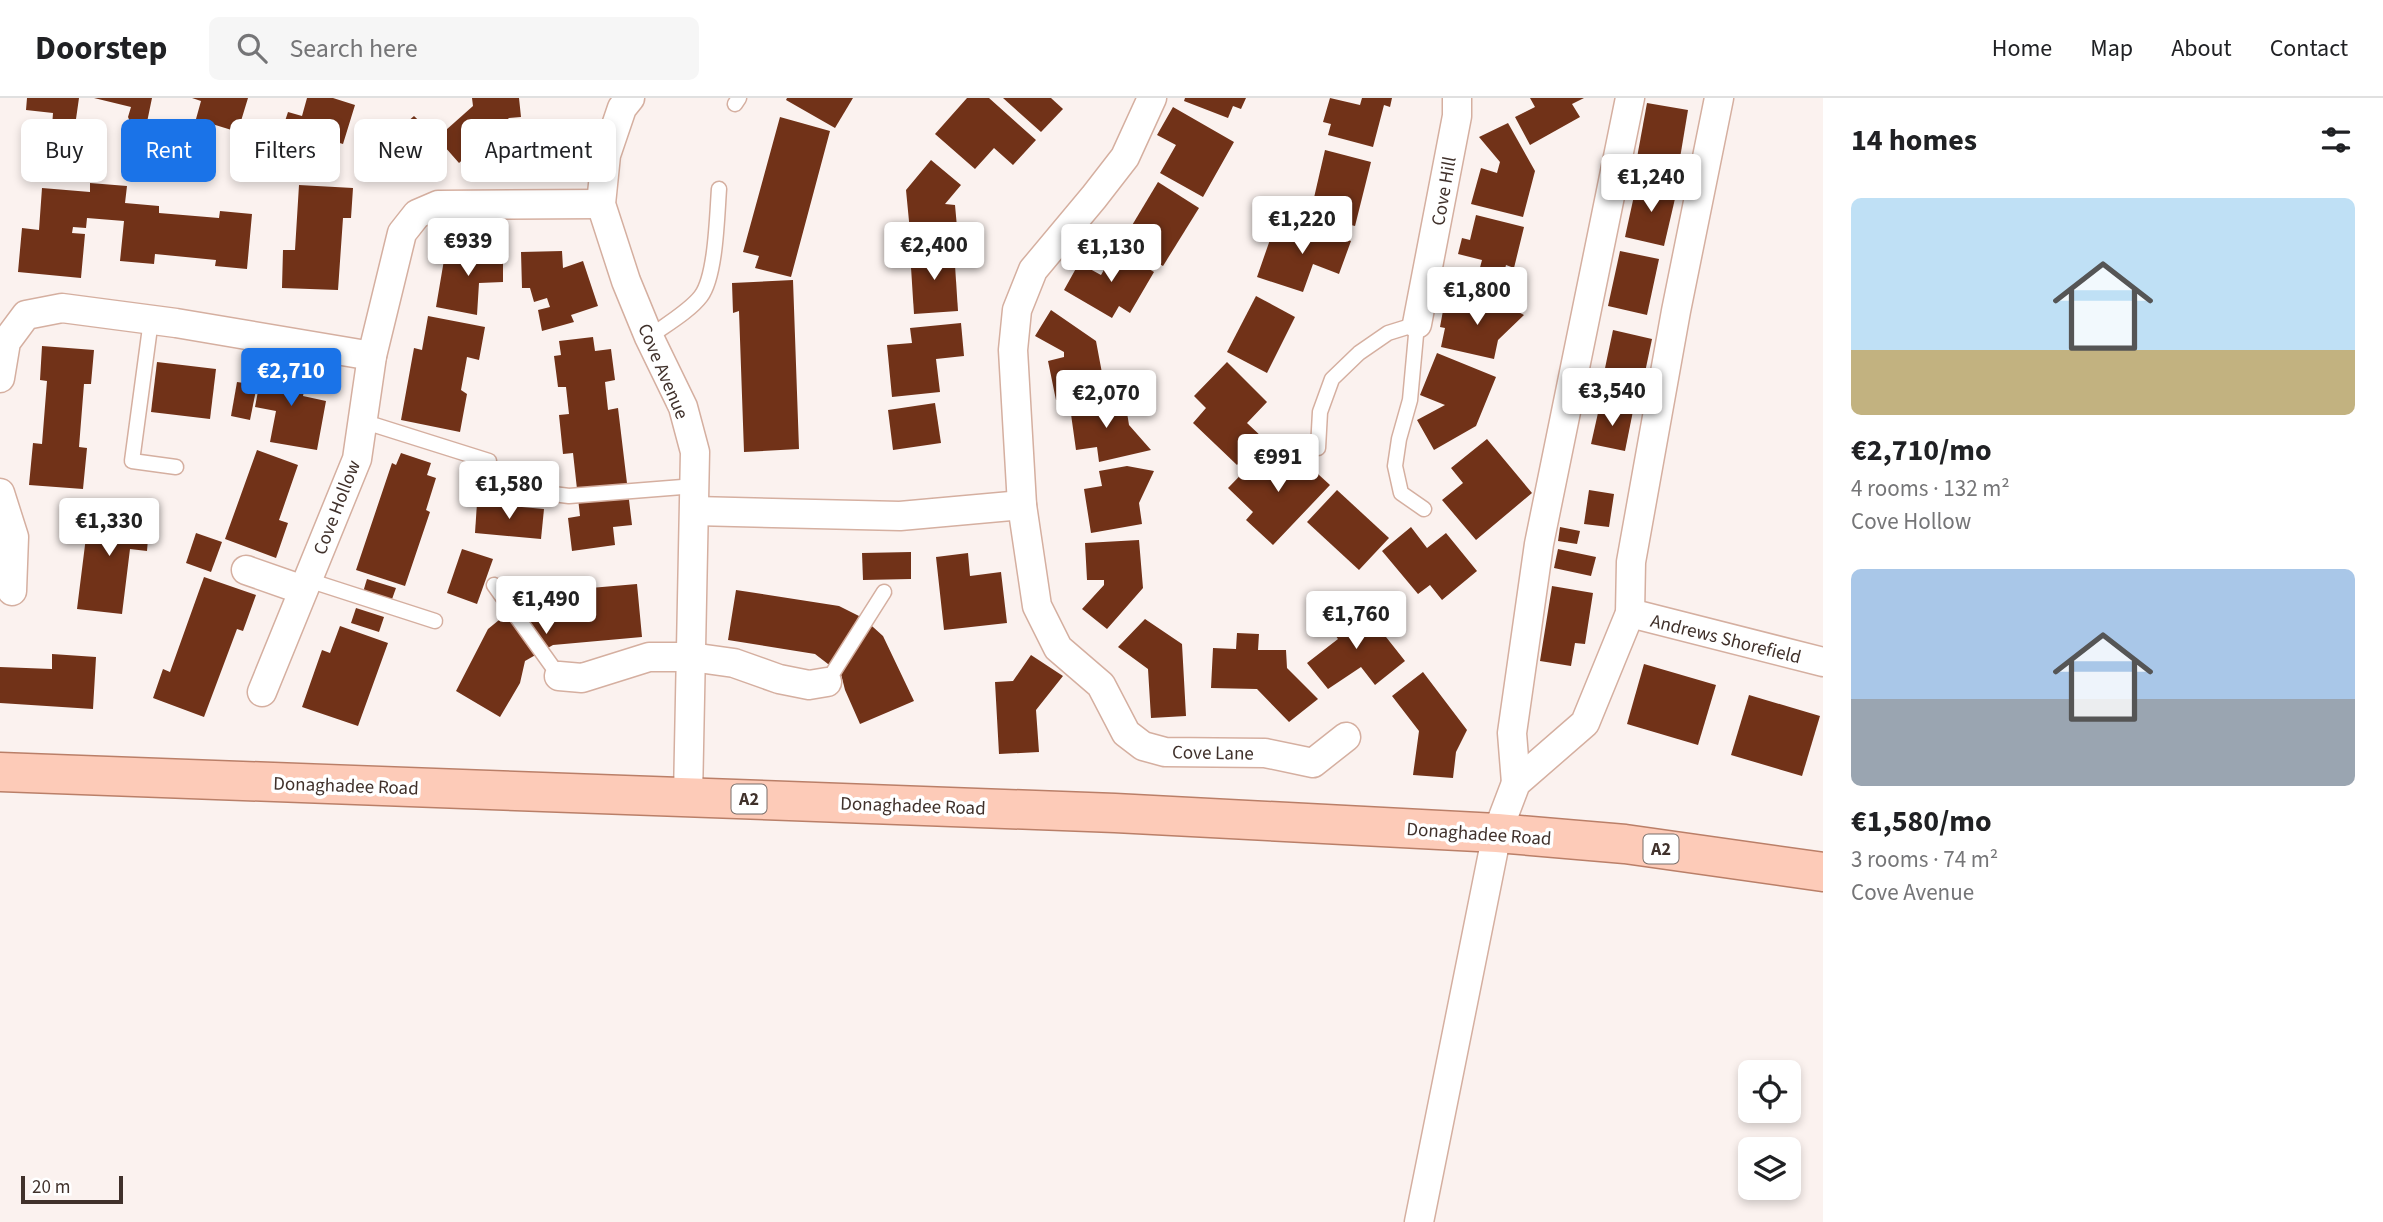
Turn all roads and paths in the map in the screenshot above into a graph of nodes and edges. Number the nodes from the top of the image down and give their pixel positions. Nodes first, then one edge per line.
1 (630, 98) edge
2 (1152, 98) edge
3 (1457, 98) edge
4 (1630, 98) edge
5 (1719, 98) edge
6 (719, 189) dead end
7 (601, 204) junction
8 (151, 320) junction
9 (1417, 324) junction
10 (649, 337) junction
11 (372, 356) junction
12 (0, 378) edge
13 (362, 421) junction
14 (1318, 448) dead end
15 (489, 461) dead end
16 (176, 467) dead end
17 (522, 490) dead end
18 (0, 492) edge
19 (695, 499) junction
20 (1022, 505) junction
21 (1424, 509) dead end
22 (246, 570) dead end
23 (305, 585) junction
24 (494, 585) dead end
25 (12, 592) dead end
26 (884, 592) dead end
27 (1630, 613) junction
28 (435, 621) dead end
29 (691, 657) junction
30 (1823, 662) edge
31 (559, 676) joint
32 (827, 682) joint
33 (262, 692) dead end
34 (1346, 737) dead end
35 (0, 772) edge
36 (1516, 783) junction
37 (688, 797) junction
38 (1497, 833) junction
39 (1823, 872) edge
40 (1419, 1222) edge

1 - 7 street, Cove Avenue
2 - 20 street, Cove Lane
3 - 9 street, Cove Hill
4 - 36 street
5 - 27 street, Andrews Shorefield
6 - 10 lane
7 - 10 street, Cove Avenue
7 - 11 street, Cove Hollow
8 - 11 street
8 - 12 street
8 - 16 lane
9 - 14 lane
9 - 21 lane
10 - 19 street, Cove Avenue
11 - 13 street, Cove Hollow
13 - 15 lane
13 - 23 street, Cove Hollow
17 - 19 lane
18 - 25 street
19 - 20 street
19 - 29 street, Cove Avenue
20 - 34 street, Cove Lane
22 - 23 street
23 - 28 lane
23 - 33 street, Cove Hollow
24 - 31 lane
26 - 32 lane
27 - 30 street, Andrews Shorefield
27 - 36 street, Andrews Shorefield
29 - 31 street
29 - 32 street
29 - 37 street, Cove Avenue
35 - 37 main road, Donaghadee Road / A2
36 - 38 street, Andrews Shorefield
37 - 38 main road, Donaghadee Road / A2
38 - 39 main road, Donaghadee Road / A2
38 - 40 street, Andrews Shorefield

